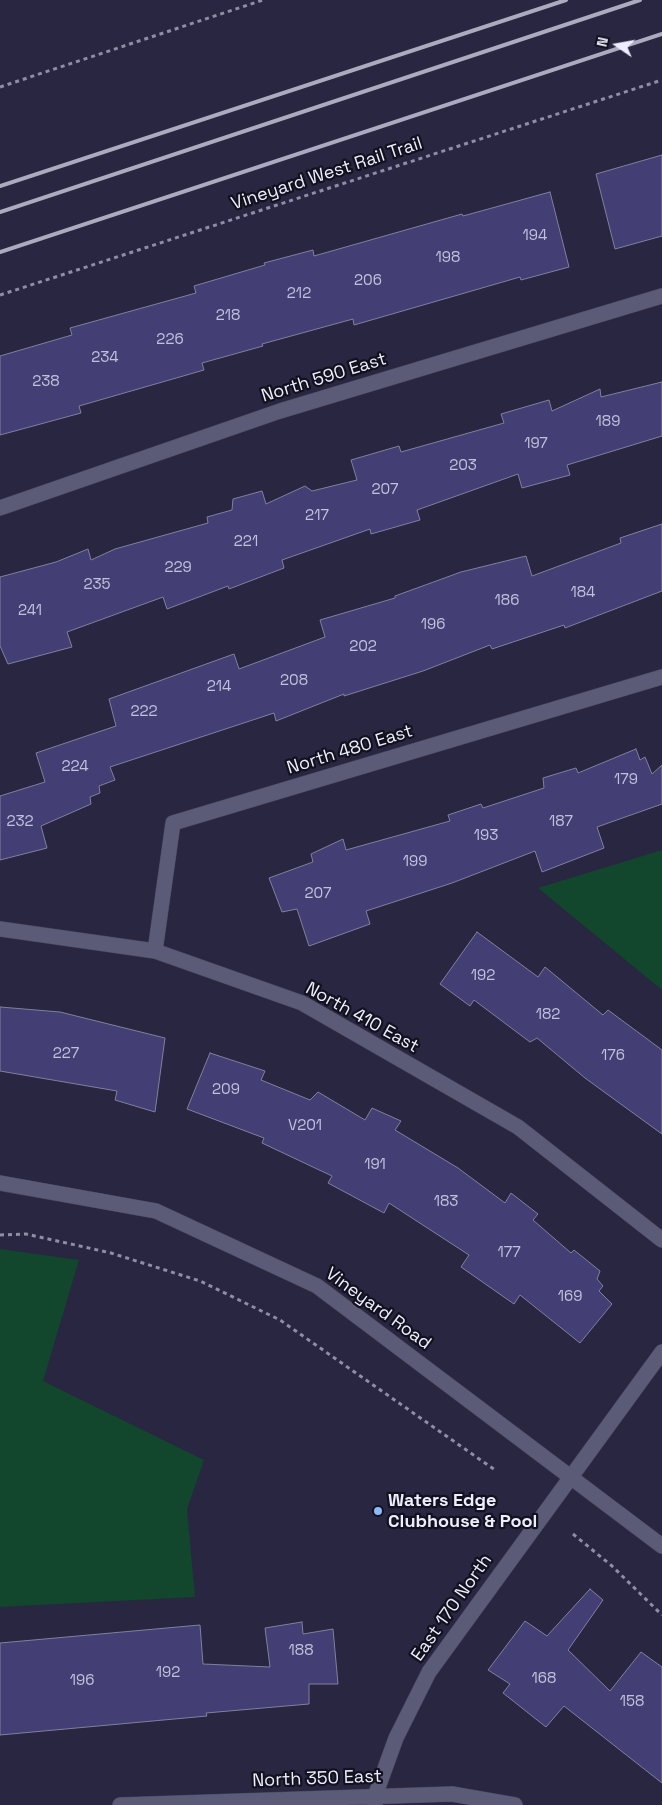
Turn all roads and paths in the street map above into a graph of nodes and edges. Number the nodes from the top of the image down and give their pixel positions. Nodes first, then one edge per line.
1 (263, 0) edge
2 (662, 80) edge
3 (0, 86) edge
4 (0, 295) edge
5 (662, 296) edge
6 (0, 508) edge
7 (662, 677) edge
8 (0, 929) edge
9 (155, 951) junction
10 (0, 1182) edge
11 (0, 1235) edge
12 (662, 1240) edge
13 (662, 1352) edge
14 (495, 1470) dead end
15 (571, 1476) junction
16 (573, 1534) dead end
17 (662, 1546) edge
18 (662, 1615) edge
19 (375, 1801) edge
20 (120, 1805) edge
21 (515, 1805) edge

1 - 3 path
2 - 4 path, Vineyard West Rail Trail
5 - 6 street, North 590 East
7 - 9 street, North 480 East
8 - 9 street, North 410 East
9 - 12 street, North 410 East
10 - 15 street, Vineyard Road
11 - 14 path
13 - 15 street, East 170 North
15 - 17 street, Vineyard Road
15 - 19 street, East 170 North
16 - 18 path
19 - 20 street, North 350 East
19 - 21 street, North 350 East

